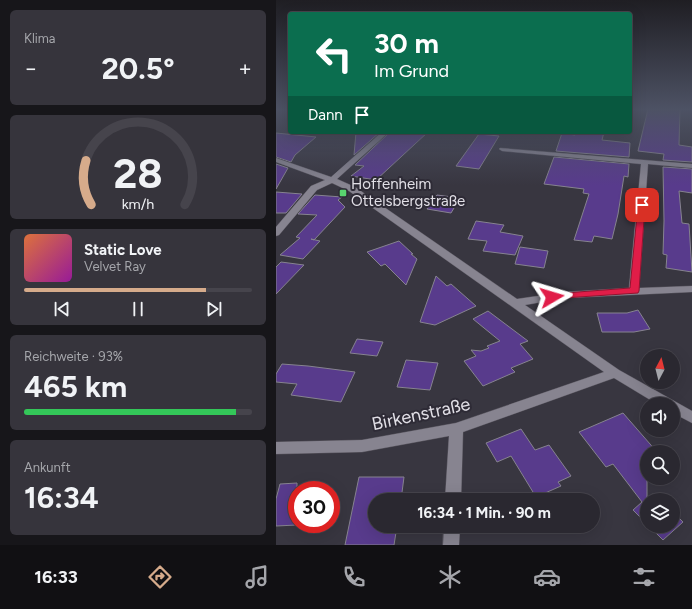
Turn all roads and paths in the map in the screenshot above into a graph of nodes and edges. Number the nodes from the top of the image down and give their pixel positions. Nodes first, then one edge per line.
1 (383, 134) edge
2 (502, 149) dead end
3 (276, 160) edge
4 (645, 162) junction
5 (692, 166) edge
6 (332, 180) junction
7 (276, 234) edge
8 (692, 289) edge
9 (634, 291) junction
10 (515, 303) junction
11 (615, 373) junction
12 (656, 397) edge
13 (680, 411) edge
14 (692, 418) edge
15 (456, 429) junction
16 (276, 448) edge
17 (453, 493) edge
18 (452, 533) edge
19 (451, 545) edge

1 - 6 street
2 - 4 street
3 - 6 street
4 - 5 street
4 - 9 street
6 - 7 street
6 - 10 street
8 - 9 street
9 - 10 street
10 - 11 street
11 - 12 street
11 - 15 street, Birkenstraße
13 - 14 street
15 - 16 street, Birkenstraße
15 - 17 street
18 - 19 street

